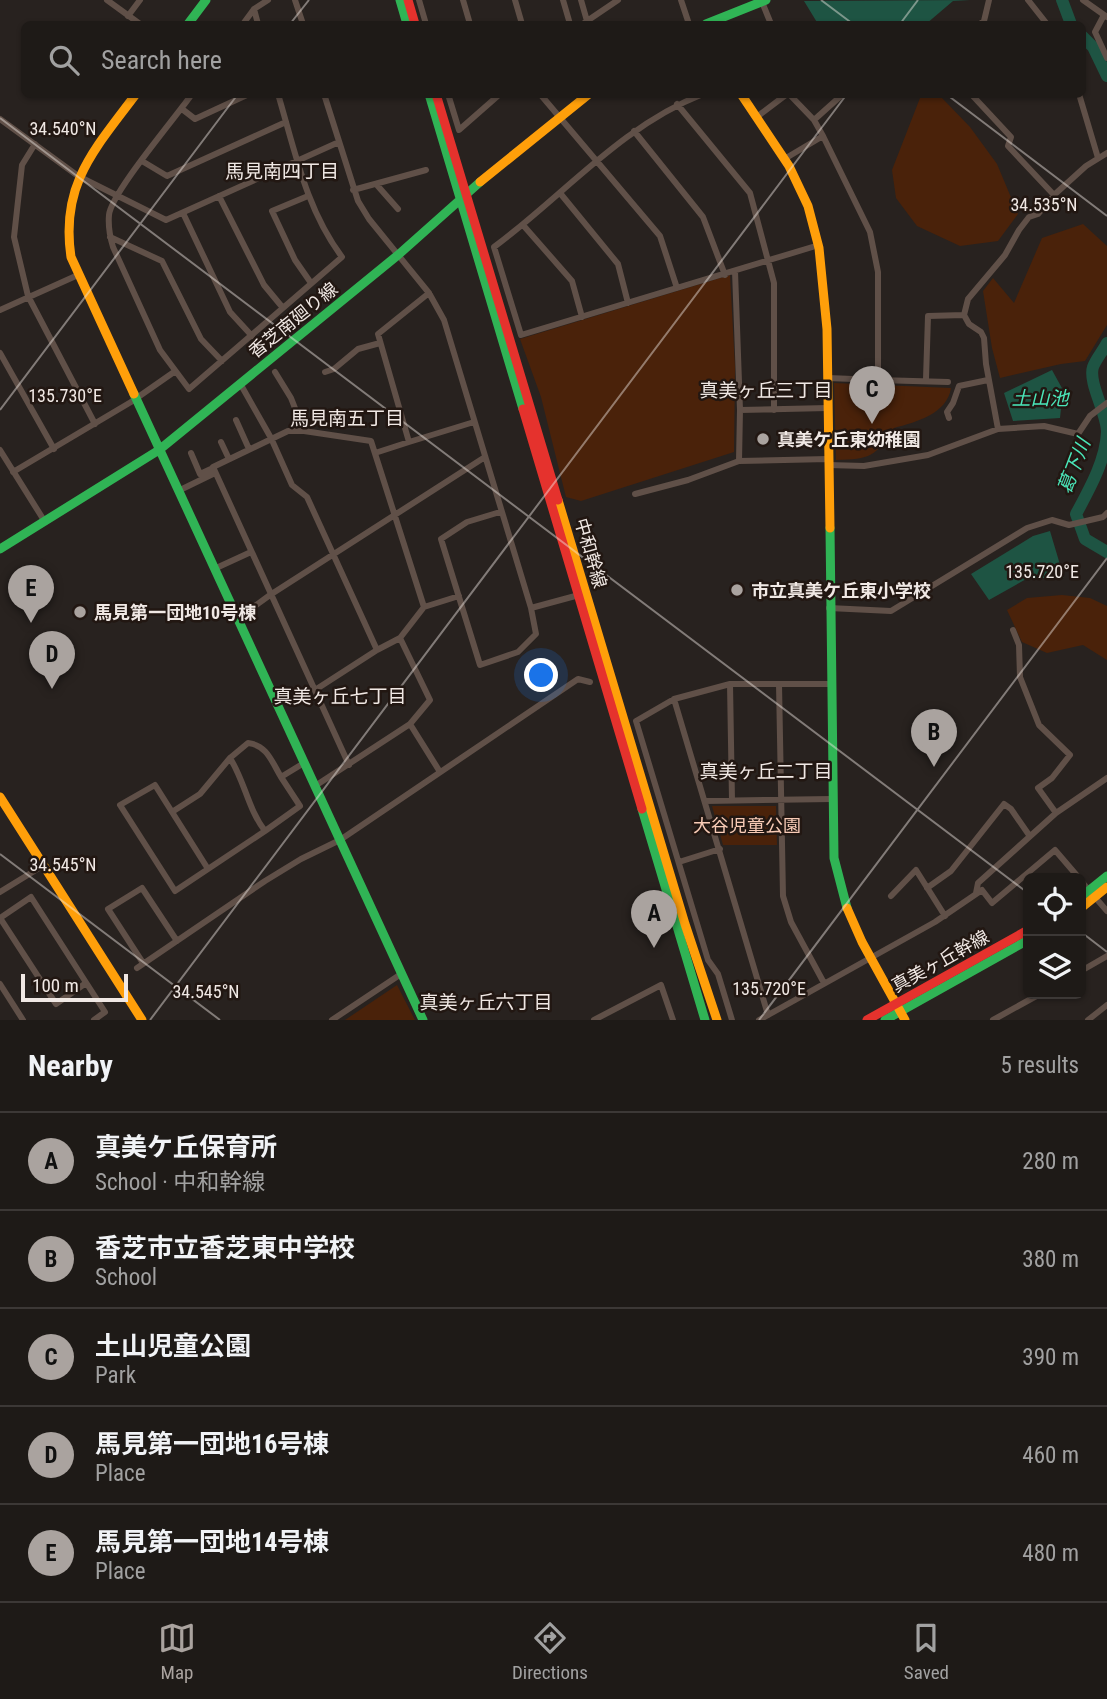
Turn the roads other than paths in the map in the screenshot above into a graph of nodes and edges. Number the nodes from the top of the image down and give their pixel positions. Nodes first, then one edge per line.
1 (107, 0) edge
2 (140, 0) edge
3 (206, 0) edge
4 (268, 0) edge
5 (400, 0) edge
6 (408, 0) edge
7 (419, 0) edge
8 (463, 0) edge
9 (515, 0) edge
10 (563, 0) edge
11 (580, 0) edge
12 (618, 0) edge
13 (681, 0) edge
14 (989, 0) edge
15 (1028, 0) edge
16 (1083, 0) edge
17 (298, 1) edge
18 (764, 1) edge
19 (254, 9) junction
20 (128, 16) junction
21 (1105, 16) edge
22 (136, 21) edge
23 (190, 21) edge
24 (245, 21) edge
25 (257, 21) edge
26 (302, 21) edge
27 (406, 21) edge
28 (414, 21) edge
29 (425, 21) edge
30 (469, 21) edge
31 (521, 21) edge
32 (569, 21) edge
33 (585, 21) edge
34 (588, 21) edge
35 (688, 21) edge
36 (714, 21) edge
37 (770, 21) edge
38 (984, 21) edge
39 (1045, 21) edge
40 (1107, 58) edge
41 (133, 98) edge
42 (189, 98) edge
43 (240, 98) edge
44 (279, 98) edge
45 (325, 98) edge
46 (430, 98) edge
47 (437, 98) edge
48 (449, 98) edge
49 (491, 98) edge
50 (543, 98) edge
51 (584, 98) edge
52 (693, 98) edge
53 (744, 98) edge
54 (783, 98) edge
55 (792, 98) edge
56 (839, 98) edge
57 (975, 98) edge
58 (1080, 98) edge
59 (677, 104) junction
60 (181, 109) junction
61 (758, 116) junction
62 (559, 118) junction
63 (0, 119) edge
64 (814, 120) junction
65 (286, 122) junction
66 (634, 131) junction
67 (823, 136) junction
68 (339, 142) junction
69 (35, 145) junction
70 (1107, 153) edge
71 (786, 158) junction
72 (1098, 158) junction
73 (142, 161) junction
74 (298, 161) junction
75 (596, 162) junction
76 (425, 170) dead end
77 (78, 176) junction
78 (376, 184) junction
79 (353, 190) junction
80 (560, 193) junction
81 (118, 194) junction
82 (1054, 195) junction
83 (219, 196) junction
84 (308, 196) junction
85 (463, 197) junction
86 (398, 209) dead end
87 (183, 213) junction
88 (523, 225) junction
89 (110, 237) junction
90 (819, 245) junction
91 (398, 255) junction
92 (770, 260) junction
93 (735, 271) junction
94 (78, 275) junction
95 (725, 275) junction
96 (312, 283) junction
97 (677, 288) junction
98 (429, 293) junction
99 (28, 296) junction
100 (628, 303) junction
101 (283, 308) junction
102 (0, 310) edge
103 (964, 315) junction
104 (582, 317) junction
105 (252, 336) junction
106 (380, 343) junction
107 (0, 353) edge
108 (222, 361) junction
109 (174, 372) junction
110 (275, 372) dead end
111 (325, 372) dead end
112 (828, 377) junction
113 (926, 379) junction
114 (878, 380) junction
115 (988, 380) junction
116 (948, 382) dead end
117 (241, 385) junction
118 (135, 398) junction
119 (1107, 403) edge
120 (828, 408) junction
121 (740, 410) junction
122 (774, 410) junction
123 (949, 418) dead end
124 (236, 420) dead end
125 (474, 422) junction
126 (94, 424) junction
127 (998, 429) junction
128 (304, 431) junction
129 (271, 438) junction
130 (221, 442) dead end
131 (409, 442) junction
132 (54, 449) junction
133 (249, 449) junction
134 (0, 450) edge
135 (159, 450) junction
136 (191, 453) dead end
137 (375, 453) junction
138 (485, 457) junction
139 (229, 458) junction
140 (739, 461) junction
141 (828, 462) junction
142 (214, 471) junction
143 (13, 472) junction
144 (178, 491) junction
145 (635, 494) dead end
146 (500, 512) junction
147 (1107, 513) edge
148 (395, 515) junction
149 (44, 522) junction
150 (0, 549) edge
151 (251, 552) junction
152 (334, 554) junction
153 (214, 569) junction
154 (270, 595) junction
155 (579, 595) junction
156 (459, 596) junction
157 (424, 607) junction
158 (531, 608) junction
159 (829, 608) junction
160 (237, 619) junction
161 (1013, 630) dead end
162 (400, 638) junction
163 (377, 650) junction
164 (590, 682) dead end
165 (730, 684) junction
166 (779, 684) junction
167 (830, 684) junction
168 (315, 690) junction
169 (674, 699) junction
170 (410, 724) junction
171 (230, 758) junction
172 (304, 763) junction
173 (349, 765) junction
174 (440, 772) junction
175 (281, 777) junction
176 (1107, 778) edge
177 (315, 786) junction
178 (0, 797) edge
179 (832, 799) junction
180 (732, 800) junction
181 (781, 800) junction
182 (705, 801) junction
183 (172, 812) junction
184 (1056, 813) junction
185 (265, 831) junction
186 (1029, 835) junction
187 (340, 840) junction
188 (720, 849) junction
189 (679, 862) junction
190 (44, 865) junction
191 (208, 869) junction
192 (1027, 873) edge
193 (1074, 873) edge
194 (1023, 876) edge
195 (1107, 876) edge
196 (1107, 887) edge
197 (928, 888) junction
198 (0, 892) edge
199 (976, 893) junction
200 (1088, 895) edge
201 (891, 896) dead end
202 (1107, 911) edge
203 (945, 916) junction
204 (1023, 933) edge
205 (177, 941) junction
206 (1023, 943) edge
207 (1107, 956) edge
208 (869, 958) junction
209 (1086, 968) edge
210 (401, 974) junction
211 (86, 983) junction
212 (824, 983) junction
213 (0, 984) edge
214 (1031, 999) edge
215 (1107, 1005) edge
216 (901, 1012) edge
217 (768, 1015) junction
218 (23, 1020) edge
219 (94, 1020) edge
220 (142, 1020) edge
221 (331, 1020) edge
222 (423, 1020) edge
223 (594, 1020) edge
224 (673, 1020) edge
225 (705, 1020) edge
226 (717, 1020) edge
227 (732, 1020) edge
228 (760, 1020) edge
229 (867, 1020) edge
230 (885, 1020) edge
231 (993, 1020) edge
232 (1088, 1020) edge

1 - 20 street
2 - 20 street
3 - 23 street
4 - 19 street
5 - 27 street
6 - 28 street
7 - 29 street
8 - 30 street
9 - 31 street
10 - 32 street
11 - 33 street
12 - 34 street
13 - 35 street
14 - 38 street
15 - 39 street
16 - 21 street
17 - 26 street
18 - 36 street
18 - 37 street
19 - 24 street
19 - 25 street
20 - 22 street
21 - 40 street
41 - 77 street
42 - 60 street
43 - 60 street
44 - 65 street
45 - 68 street
46 - 85 street, 中和幹線
47 - 85 street, 中和幹線
48 - 49 street
50 - 62 street
51 - 62 street, 香芝南廻り線
52 - 59 street
53 - 61 street
54 - 61 street
55 - 64 street
56 - 64 street
57 - 82 street
58 - 72 street
59 - 66 street
59 - 92 street
60 - 73 street
61 - 71 street
62 - 75 street
62 - 85 street, 香芝南廻り線
63 - 69 street
64 - 67 street
65 - 73 street
65 - 74 street
66 - 75 street
66 - 95 street
67 - 71 street
67 - 114 street
68 - 74 street
68 - 79 street
69 - 77 street
69 - 99 street
70 - 72 street
71 - 90 street
72 - 82 street
73 - 81 street
74 - 83 street
74 - 84 street
75 - 80 street
75 - 97 street
76 - 78 street
77 - 81 street
77 - 94 street
78 - 79 street
78 - 86 street
79 - 91 street
80 - 88 street
80 - 100 street
81 - 87 street
81 - 89 street
82 - 103 street
83 - 87 street
83 - 101 street
84 - 96 street
84 - 96 street
85 - 91 street, 香芝南廻り線
85 - 155 street, 中和幹線
85 - 226 street, 中和幹線
87 - 105 street
88 - 104 street
88 - 104 street
89 - 108 street
89 - 109 street
90 - 92 street
90 - 112 street
91 - 98 street
91 - 117 street, 香芝南廻り線
92 - 93 street
92 - 122 street
93 - 95 street
93 - 121 street
94 - 99 street
94 - 118 street
95 - 97 street
96 - 101 street
97 - 100 street
98 - 106 street
98 - 125 street
99 - 102 street
99 - 126 street
100 - 104 street
101 - 105 street
103 - 113 street
103 - 115 street
105 - 108 street
106 - 111 street
106 - 131 street
107 - 132 street
108 - 109 street
109 - 118 street
110 - 128 street
112 - 114 street
112 - 120 street
113 - 114 street
113 - 116 street
115 - 123 street
115 - 127 street
117 - 129 street
117 - 135 street, 香芝南廻り線
118 - 126 street
118 - 135 street
119 - 127 street
120 - 122 street
120 - 141 street
121 - 122 street
121 - 140 street
124 - 133 street
125 - 131 street
125 - 138 street
126 - 132 street
127 - 141 street
128 - 129 street
128 - 137 street
129 - 133 street
129 - 152 street
130 - 139 street
131 - 137 street
132 - 143 street
133 - 139 street
134 - 143 street
135 - 144 street
135 - 149 street, 香芝南廻り線
136 - 142 street
137 - 148 street
138 - 146 street
138 - 148 street
139 - 142 street
140 - 141 street
140 - 145 street
141 - 159 street
142 - 144 street
142 - 151 street
143 - 149 street
144 - 153 street
146 - 156 street
146 - 158 street
147 - 159 street
148 - 152 street
148 - 157 street
149 - 150 street, 香芝南廻り線
151 - 153 street
151 - 154 street
152 - 154 street
152 - 163 street
153 - 160 street
154 - 160 street
154 - 168 street
155 - 158 street
155 - 225 street, 中和幹線
156 - 157 street
156 - 158 street
157 - 162 street
159 - 167 street
160 - 172 street
161 - 184 street
162 - 163 street
162 - 170 street
163 - 168 street
164 - 174 street
165 - 166 street
165 - 169 street
165 - 180 street
166 - 167 street
166 - 181 street
167 - 179 street
168 - 173 street
169 - 182 street
169 - 189 street
170 - 173 street
170 - 174 street
171 - 175 street
171 - 183 street
171 - 185 street
172 - 175 street
172 - 177 street
173 - 177 street
174 - 187 street
175 - 185 street
176 - 184 street
177 - 187 street
178 - 190 street
179 - 181 street
179 - 208 street
180 - 181 street
180 - 182 street
181 - 212 street
182 - 188 street
183 - 191 street
183 - 191 street
184 - 186 street
185 - 191 street
186 - 197 street
186 - 199 street
187 - 205 street
187 - 210 street
188 - 189 street
188 - 217 street
189 - 227 street
190 - 198 street
190 - 220 street
192 - 193 street
194 - 199 street
195 - 200 street
196 - 200 street
197 - 201 street
197 - 203 street
199 - 203 street
200 - 202 street
203 - 208 street
204 - 216 street, 真美ヶ丘幹線
205 - 205 street
206 - 216 street, 真美ヶ丘幹線
207 - 209 street
208 - 212 street
208 - 216 street
210 - 221 street
210 - 222 street
211 - 211 street
211 - 219 street
212 - 217 street
213 - 218 street
214 - 231 street
215 - 232 street
216 - 229 street, 真美ヶ丘幹線
216 - 230 street, 真美ヶ丘幹線
217 - 228 street
223 - 224 street

